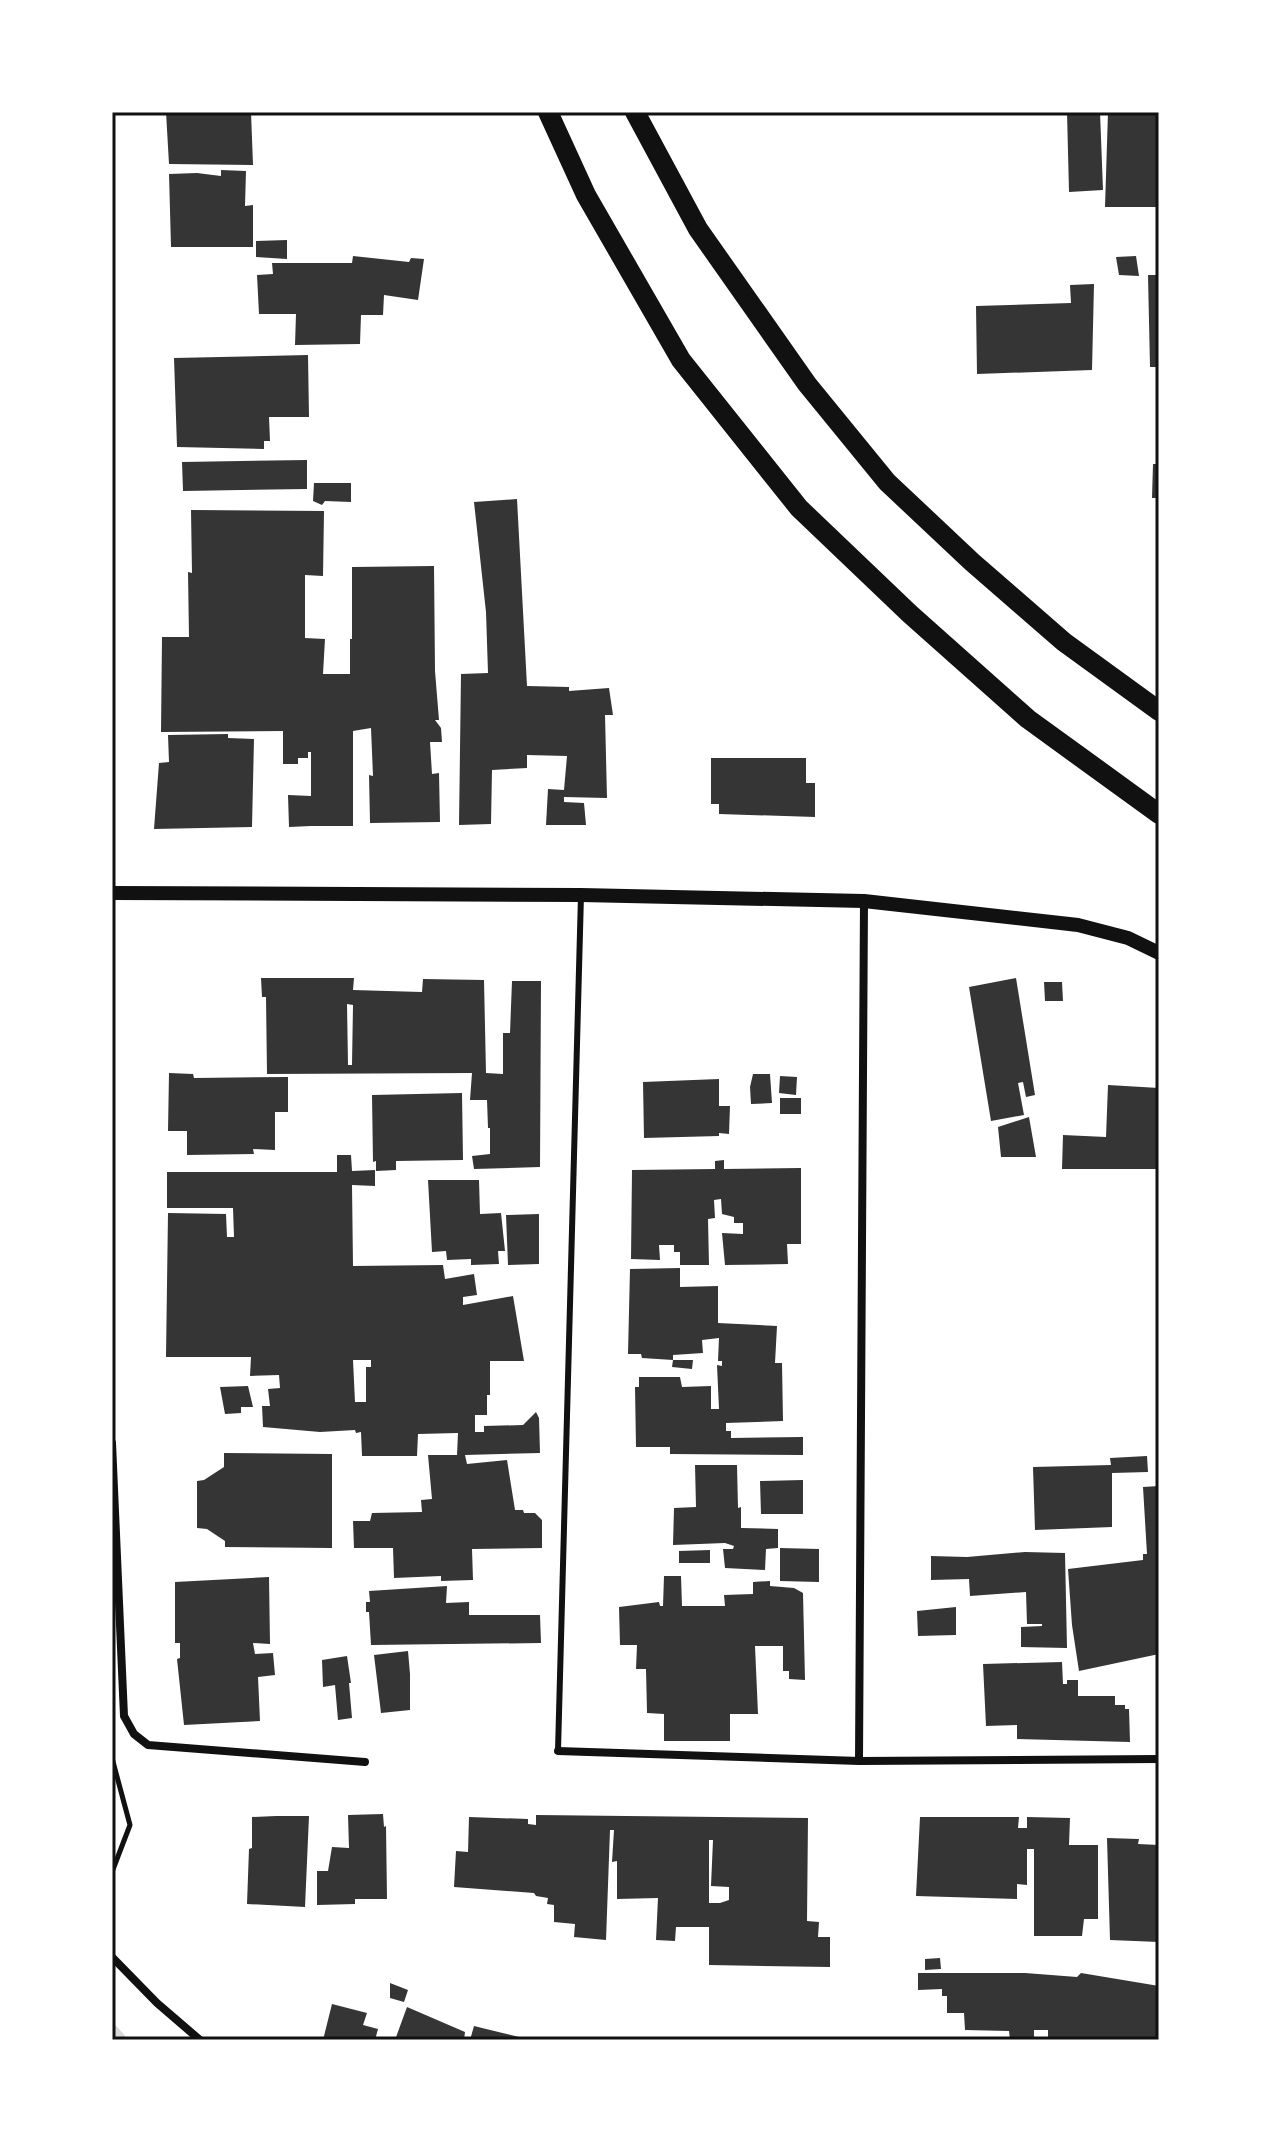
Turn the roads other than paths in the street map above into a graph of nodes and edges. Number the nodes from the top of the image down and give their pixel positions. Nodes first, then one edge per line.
1 (548, 112) edge
2 (635, 112) edge
3 (1159, 711) edge
4 (1159, 814) edge
5 (112, 893) edge
6 (581, 895) junction
7 (864, 901) junction
8 (1159, 953) edge
9 (112, 1443) edge
10 (558, 1751) joint
11 (1159, 1759) edge
12 (859, 1761) junction
13 (365, 1762) dead end
14 (112, 1957) edge
15 (200, 2040) edge

1 - 4 main road
2 - 3 main road
5 - 6 street
6 - 7 street
6 - 10 lane
7 - 8 street
7 - 12 street
9 - 13 street
10 - 12 street
11 - 12 street
14 - 15 street

